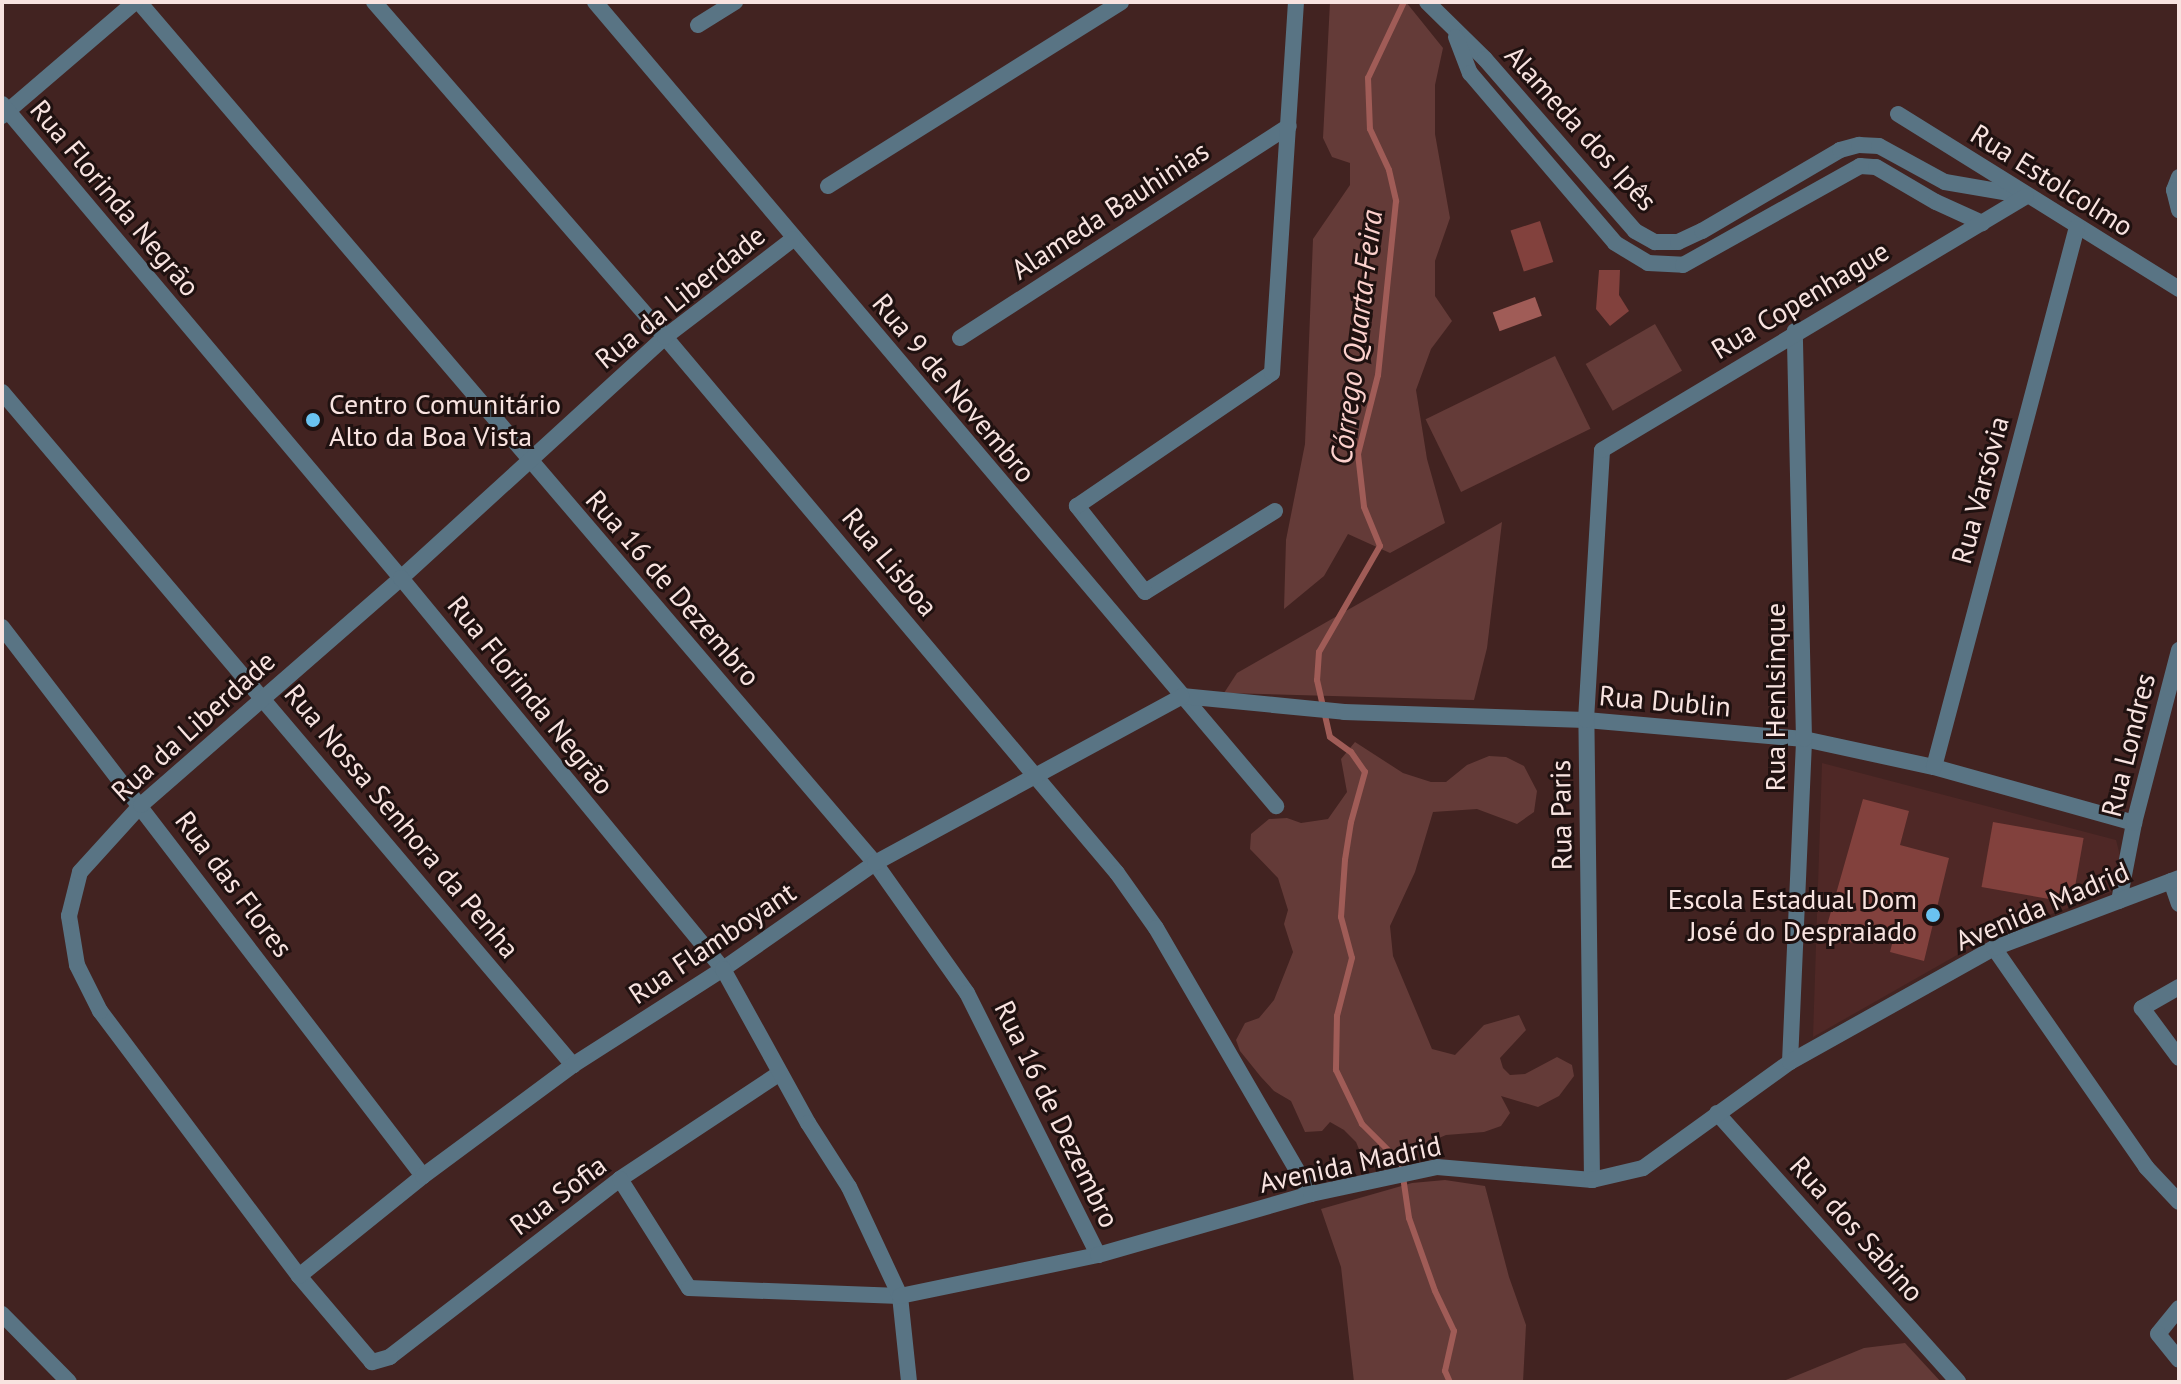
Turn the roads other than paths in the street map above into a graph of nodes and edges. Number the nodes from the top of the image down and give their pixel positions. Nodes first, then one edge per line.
1 (137, 2) edge
2 (374, 2) edge
3 (595, 2) edge
4 (735, 2) edge
5 (1121, 2) edge
6 (1296, 2) edge
7 (1427, 2) edge
8 (698, 25) dead end
9 (1454, 32) junction
10 (4, 110) edge
11 (1898, 114) dead end
12 (1289, 126) junction
13 (1879, 146) junction
14 (1876, 167) junction
15 (2179, 177) edge
16 (828, 186) dead end
17 (1970, 189) junction
18 (2026, 196) junction
19 (2179, 210) edge
20 (1956, 213) junction
21 (1982, 223) junction
22 (2077, 227) junction
23 (1635, 231) junction
24 (793, 239) junction
25 (1678, 242) junction
26 (1615, 243) junction
27 (1683, 265) junction
28 (2179, 289) edge
29 (1795, 331) junction
30 (665, 337) junction
31 (960, 338) dead end
32 (2, 392) edge
33 (1602, 450) joint
34 (530, 460) junction
35 (1275, 511) dead end
36 (401, 578) junction
37 (2, 627) edge
38 (2179, 650) edge
39 (263, 696) junction
40 (1182, 696) junction
41 (1586, 720) junction
42 (1804, 739) junction
43 (1934, 767) junction
44 (1038, 777) junction
45 (141, 805) junction
46 (1276, 806) dead end
47 (2134, 823) junction
48 (875, 863) junction
49 (2175, 880) edge
50 (2119, 901) junction
51 (2179, 904) edge
52 (1994, 948) junction
53 (723, 969) junction
54 (2179, 987) edge
55 (2179, 1058) edge
56 (1790, 1062) junction
57 (573, 1065) junction
58 (780, 1073) junction
59 (1717, 1113) junction
60 (423, 1176) junction
61 (620, 1179) junction
62 (1592, 1180) junction
63 (1311, 1194) junction
64 (2179, 1202) edge
65 (1098, 1255) junction
66 (299, 1276) junction
67 (900, 1296) junction
68 (2179, 1308) edge
69 (2, 1314) edge
70 (2179, 1360) edge
71 (372, 1362) joint
72 (69, 1382) edge
73 (909, 1382) edge
74 (1958, 1382) edge

1 - 10 street
1 - 34 street, Rua 16 de Dezembro
2 - 30 street, Rua Lisboa
3 - 24 street, Rua 9 de Novembro
4 - 8 street
5 - 16 street
6 - 12 street
7 - 9 street, Alameda dos Ipês
9 - 23 street, Alameda dos Ipês
9 - 26 street, Alameda dos Ipês
10 - 36 street, Rua Florinda Negrão
11 - 18 street, Rua Estolcolmo
12 - 31 street, Alameda Bauhinias
12 - 35 street
13 - 14 street
13 - 17 street
13 - 25 street
14 - 20 street
14 - 27 street
15 - 19 street
17 - 18 street
17 - 20 street
18 - 21 street, Rua Copenhague
18 - 22 street, Rua Estolcolmo
20 - 21 street
21 - 29 street, Rua Copenhague
22 - 28 street, Rua Estolcolmo
22 - 43 street, Rua Varsóvia
23 - 25 street, Alameda dos Ipês
23 - 26 street
24 - 30 street, Rua da Liberdade
24 - 40 street, Rua 9 de Novembro
25 - 27 street
26 - 27 street, Alameda dos Ipês
29 - 33 street, Rua Copenhague
29 - 42 street, Rua Henlsinque
30 - 34 street, Rua da Liberdade
30 - 44 street, Rua Lisboa
32 - 39 street, Rua Nossa Senhora da Penha
33 - 41 street, Rua Paris
34 - 36 street, Rua da Liberdade
34 - 48 street, Rua 16 de Dezembro
36 - 39 street, Rua da Liberdade
36 - 53 street, Rua Florinda Negrão
37 - 45 street, Rua das Flores
38 - 47 street, Rua Londres
39 - 45 street, Rua da Liberdade
39 - 57 street, Rua Nossa Senhora da Penha
40 - 41 street, Rua Dublin
40 - 44 street, Rua Flamboyant
40 - 46 street, Rua 9 de Novembro
41 - 42 street, Rua Dublin
41 - 62 street, Rua Paris
42 - 43 street, Rua Dublin
42 - 56 street, Rua Henlsinque
43 - 47 street, Rua Dublin
44 - 48 street, Rua Flamboyant
44 - 63 street, Rua Lisboa
45 - 60 street, Rua das Flores
45 - 66 street, Rua da Liberdade
47 - 50 street, Rua Londres
48 - 53 street, Rua Flamboyant
48 - 65 street, Rua 16 de Dezembro
49 - 50 street, Avenida Madrid
49 - 51 street
50 - 52 street, Avenida Madrid
52 - 56 street, Avenida Madrid
52 - 64 street
53 - 57 street, Rua Flamboyant
53 - 58 street, Rua Florinda Negrão
54 - 55 street
56 - 59 street, Avenida Madrid
57 - 60 street, Rua Flamboyant
58 - 61 street, Rua Sofia
58 - 67 street, Rua Florinda Negrão
59 - 62 street, Avenida Madrid
59 - 74 street, Rua dos Sabino
60 - 66 street, Rua Flamboyant
61 - 67 street, Avenida Madrid
61 - 71 street, Rua Sofia
62 - 63 street, Avenida Madrid
63 - 65 street, Avenida Madrid
65 - 67 street, Avenida Madrid
66 - 71 street, Rua da Liberdade
67 - 73 street, Rua Florinda Negrão
68 - 70 street
69 - 72 street

